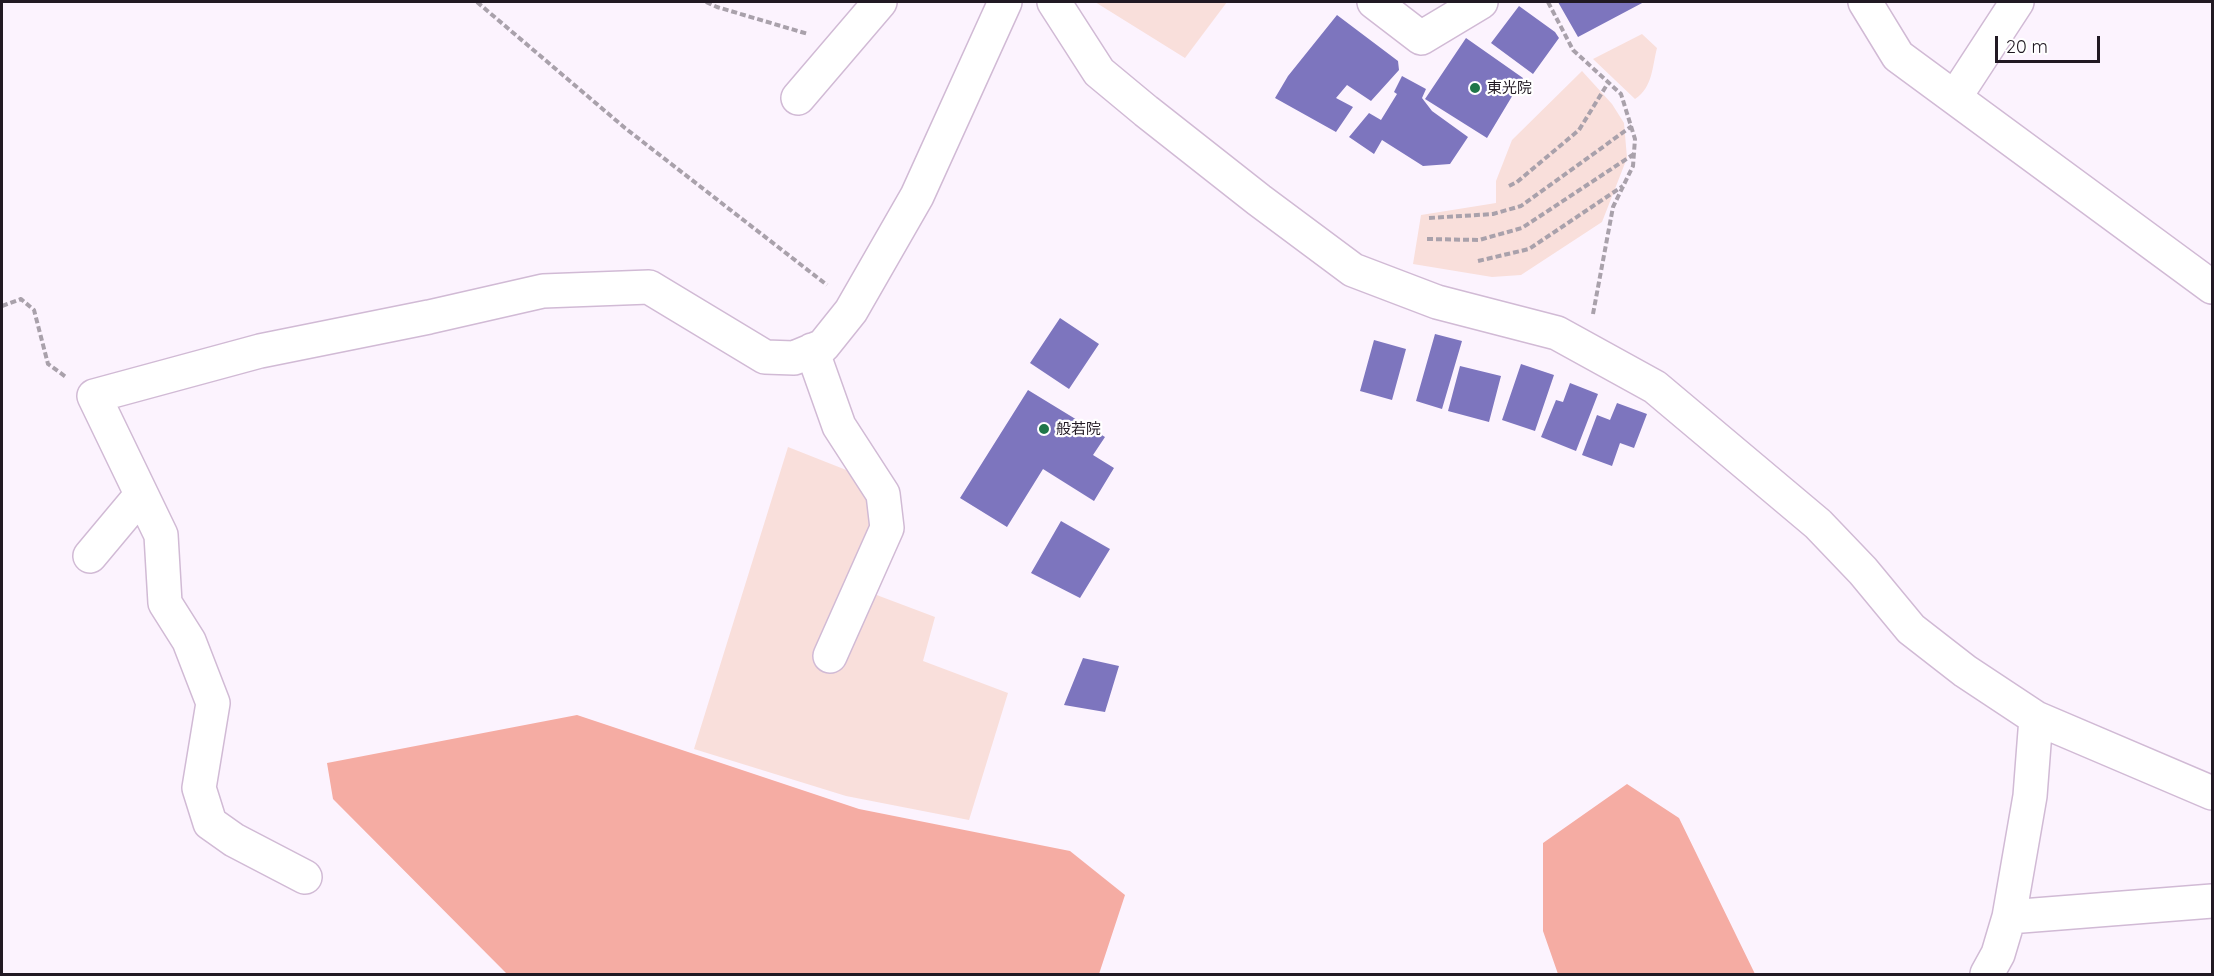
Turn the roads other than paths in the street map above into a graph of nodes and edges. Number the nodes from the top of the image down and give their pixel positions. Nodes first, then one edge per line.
1 (879, 2) edge
2 (1005, 2) edge
3 (1054, 2) edge
4 (1374, 2) edge
5 (1481, 2) edge
6 (1865, 2) edge
7 (2017, 2) edge
8 (798, 98) dead end
9 (1955, 98) junction
10 (2212, 287) edge
11 (812, 350) junction
12 (141, 495) junction
13 (90, 556) dead end
14 (830, 656) dead end
15 (2036, 718) junction
16 (2212, 793) edge
17 (305, 877) dead end
18 (2212, 901) edge
19 (2009, 916) junction
20 (1987, 975) edge

1 - 8 street
2 - 11 street
3 - 15 street
4 - 5 street
6 - 9 street
7 - 9 street
9 - 10 street
11 - 12 street
11 - 14 street
12 - 13 street
12 - 17 street
15 - 16 street
15 - 19 street
18 - 19 street
19 - 20 street

